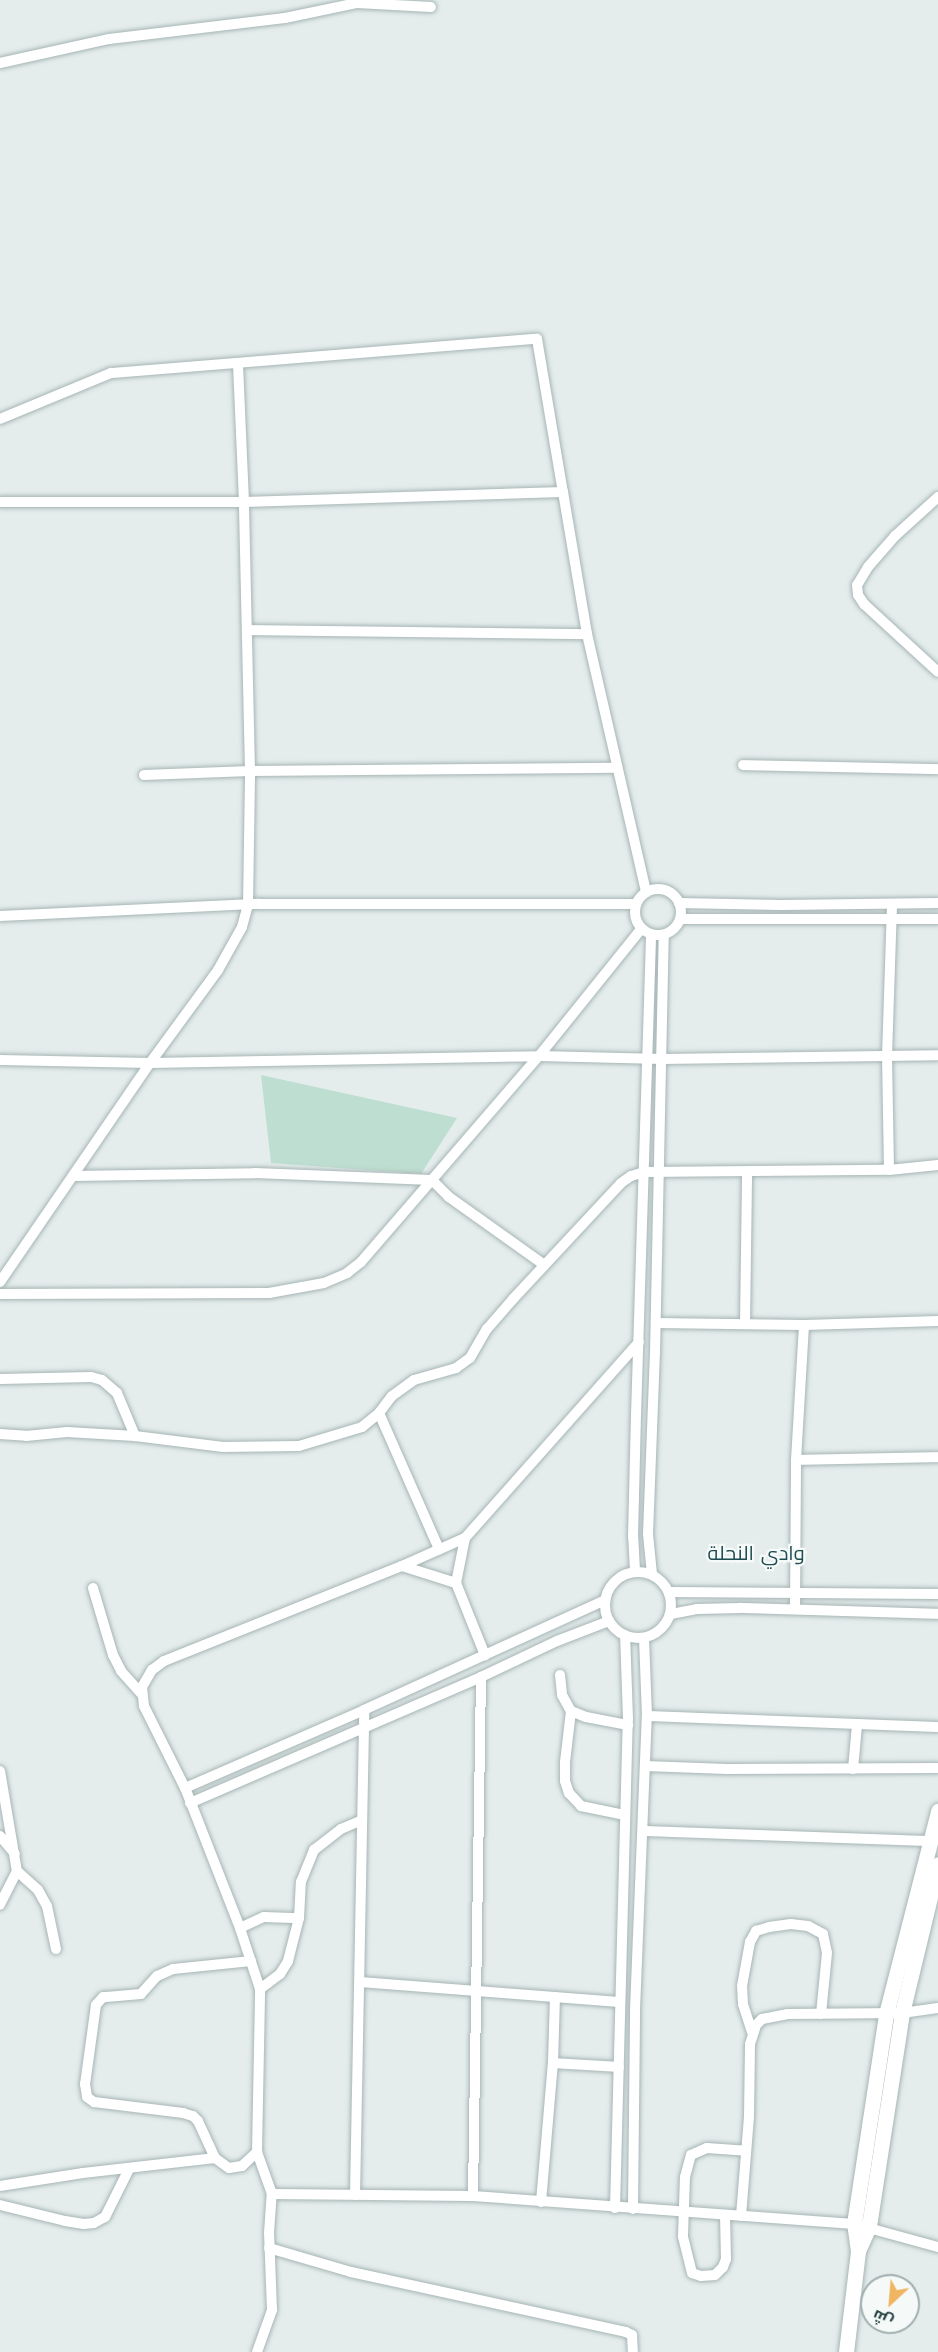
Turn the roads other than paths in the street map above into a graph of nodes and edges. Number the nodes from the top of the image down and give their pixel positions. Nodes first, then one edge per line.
1 (357, 2) edge
2 (431, 7) dead end
3 (0, 63) edge
4 (238, 363) junction
5 (0, 419) edge
6 (563, 492) junction
7 (938, 497) edge
8 (0, 502) edge
9 (244, 502) junction
10 (247, 630) junction
11 (587, 634) junction
12 (938, 672) edge
13 (743, 765) dead end
14 (616, 768) junction
15 (938, 769) edge
16 (250, 771) junction
17 (144, 775) dead end
18 (646, 892) junction
19 (679, 903) junction
20 (938, 903) edge
21 (248, 904) junction
22 (636, 904) junction
23 (892, 904) junction
24 (781, 905) junction
25 (0, 916) edge
26 (680, 919) junction
27 (938, 919) edge
28 (780, 920) junction
29 (891, 920) junction
30 (646, 931) junction
31 (664, 935) junction
32 (938, 1055) edge
33 (539, 1056) junction
34 (887, 1056) junction
35 (646, 1059) junction
36 (662, 1059) junction
37 (0, 1060) edge
38 (150, 1063) junction
39 (938, 1165) edge
40 (890, 1170) junction
41 (644, 1172) junction
42 (658, 1172) junction
43 (747, 1173) junction
44 (73, 1176) junction
45 (432, 1180) junction
46 (543, 1264) junction
47 (0, 1282) edge
48 (0, 1294) edge
49 (938, 1321) edge
50 (656, 1323) junction
51 (745, 1323) junction
52 (804, 1325) junction
53 (639, 1342) junction
54 (0, 1379) edge
55 (379, 1413) junction
56 (0, 1434) edge
57 (135, 1436) junction
58 (938, 1457) edge
59 (796, 1460) junction
60 (465, 1538) junction
61 (440, 1549) junction
62 (402, 1566) junction
63 (635, 1571) junction
64 (651, 1574) junction
65 (456, 1583) junction
66 (93, 1588) dead end
67 (669, 1592) junction
68 (796, 1593) junction
69 (938, 1594) edge
70 (605, 1600) junction
71 (795, 1609) junction
72 (671, 1614) junction
73 (938, 1614) edge
74 (609, 1621) junction
75 (625, 1635) junction
76 (644, 1638) junction
77 (485, 1655) junction
78 (560, 1675) dead end
79 (626, 1675) junction
80 (645, 1676) junction
81 (481, 1677) junction
82 (141, 1693) junction
83 (364, 1710) junction
84 (571, 1711) junction
85 (647, 1716) junction
86 (628, 1725) junction
87 (857, 1725) junction
88 (365, 1727) junction
89 (938, 1727) edge
90 (645, 1766) junction
91 (938, 1768) edge
92 (854, 1769) junction
93 (0, 1771) edge
94 (184, 1788) junction
95 (190, 1803) junction
96 (938, 1811) edge
97 (625, 1815) junction
98 (362, 1820) junction
99 (643, 1831) junction
100 (0, 1836) edge
101 (929, 1841) junction
102 (15, 1854) junction
103 (938, 1864) edge
104 (17, 1871) junction
105 (0, 1905) edge
106 (300, 1918) junction
107 (240, 1928) junction
108 (56, 1949) dead end
109 (251, 1961) junction
110 (360, 1982) junction
111 (260, 1989) junction
112 (478, 1991) junction
113 (555, 1997) junction
114 (619, 2002) junction
115 (938, 2008) edge
116 (902, 2013) junction
117 (821, 2014) junction
118 (886, 2014) junction
119 (752, 2032) junction
120 (552, 2063) junction
121 (619, 2067) junction
122 (746, 2151) junction
123 (257, 2152) junction
124 (215, 2158) junction
125 (129, 2169) junction
126 (0, 2186) edge
127 (272, 2194) junction
128 (355, 2195) junction
129 (473, 2196) junction
130 (541, 2202) junction
131 (0, 2205) edge
132 (615, 2208) junction
133 (633, 2210) junction
134 (685, 2213) junction
135 (725, 2215) junction
136 (741, 2216) junction
137 (862, 2225) junction
138 (938, 2247) edge
139 (269, 2248) junction
140 (257, 2352) edge
141 (633, 2352) edge
142 (846, 2352) edge

1 - 2 street
1 - 3 street
4 - 5 street
4 - 6 street
4 - 9 street
6 - 9 street
6 - 11 street
7 - 12 street
8 - 9 street
9 - 10 street
10 - 11 street
10 - 16 street
11 - 14 street
13 - 15 street
14 - 16 street
14 - 18 street
16 - 17 street
16 - 21 street
18 - 19 street
18 - 22 street
19 - 24 street
19 - 26 street
20 - 23 street
21 - 22 street
21 - 25 street
21 - 38 street
22 - 30 street
23 - 24 street
23 - 29 street
24 - 28 street
26 - 28 street
26 - 31 street
27 - 29 street
28 - 29 street
29 - 34 street
30 - 31 street
30 - 33 street
30 - 35 street
31 - 36 street
32 - 34 street
33 - 35 street
33 - 38 street
33 - 45 street
34 - 36 street
34 - 40 street
35 - 36 street
35 - 41 street
36 - 42 street
37 - 38 street
38 - 44 street
39 - 40 street
40 - 43 street
41 - 42 street
41 - 46 street
41 - 53 street
42 - 43 street
42 - 50 street
43 - 51 street
44 - 45 street
44 - 47 street
45 - 46 street
45 - 48 street
46 - 55 street
49 - 52 street
50 - 51 street
50 - 64 street
51 - 52 street
52 - 59 street
53 - 60 street
53 - 63 street
54 - 57 street
55 - 57 street
55 - 61 street
56 - 57 street
58 - 59 street
59 - 68 street
60 - 61 street
60 - 65 street
61 - 62 street
62 - 65 street
62 - 82 street
63 - 64 street
63 - 70 street
64 - 67 street
65 - 77 street
66 - 82 street
67 - 68 street
67 - 72 street
68 - 69 street
68 - 71 street
70 - 74 street
70 - 77 street
71 - 72 street
71 - 73 street
72 - 76 street
74 - 75 street
74 - 81 street
75 - 76 street
75 - 79 street
76 - 80 street
77 - 83 street
78 - 84 street
79 - 80 street
79 - 86 street
80 - 85 street
81 - 88 street
81 - 112 street
82 - 94 street
83 - 88 street
83 - 94 street
84 - 86 street
84 - 97 street
85 - 87 street
85 - 90 street
86 - 97 street
87 - 89 street
87 - 92 street
88 - 95 street
88 - 98 street
90 - 92 street
90 - 99 street
91 - 92 street
93 - 102 street
94 - 95 street
95 - 107 street
96 - 101 main road
97 - 114 street
98 - 106 street
98 - 110 street
99 - 101 street
99 - 133 street
100 - 102 street
101 - 118 main road
102 - 104 street
103 - 116 main road
104 - 105 street
104 - 108 street
106 - 107 street
106 - 111 street
107 - 109 street
109 - 111 street
109 - 124 street
110 - 112 street
110 - 128 street
111 - 123 street
112 - 113 street
112 - 129 street
113 - 114 street
113 - 120 street
114 - 121 street
115 - 116 street
116 - 118 street
116 - 137 main road
117 - 118 street
117 - 119 street
117 - 119 street
118 - 137 main road
119 - 122 street
120 - 121 street
120 - 130 street
121 - 132 street
122 - 134 street
122 - 136 street
123 - 124 street
123 - 127 street
124 - 125 street
125 - 126 street
125 - 131 street
127 - 128 street
127 - 139 street
128 - 129 street
129 - 130 street
130 - 132 street
132 - 133 street
133 - 134 street
134 - 135 street
134 - 135 street
135 - 136 street
136 - 137 street
137 - 138 street
137 - 142 main road
139 - 140 street
139 - 141 street

